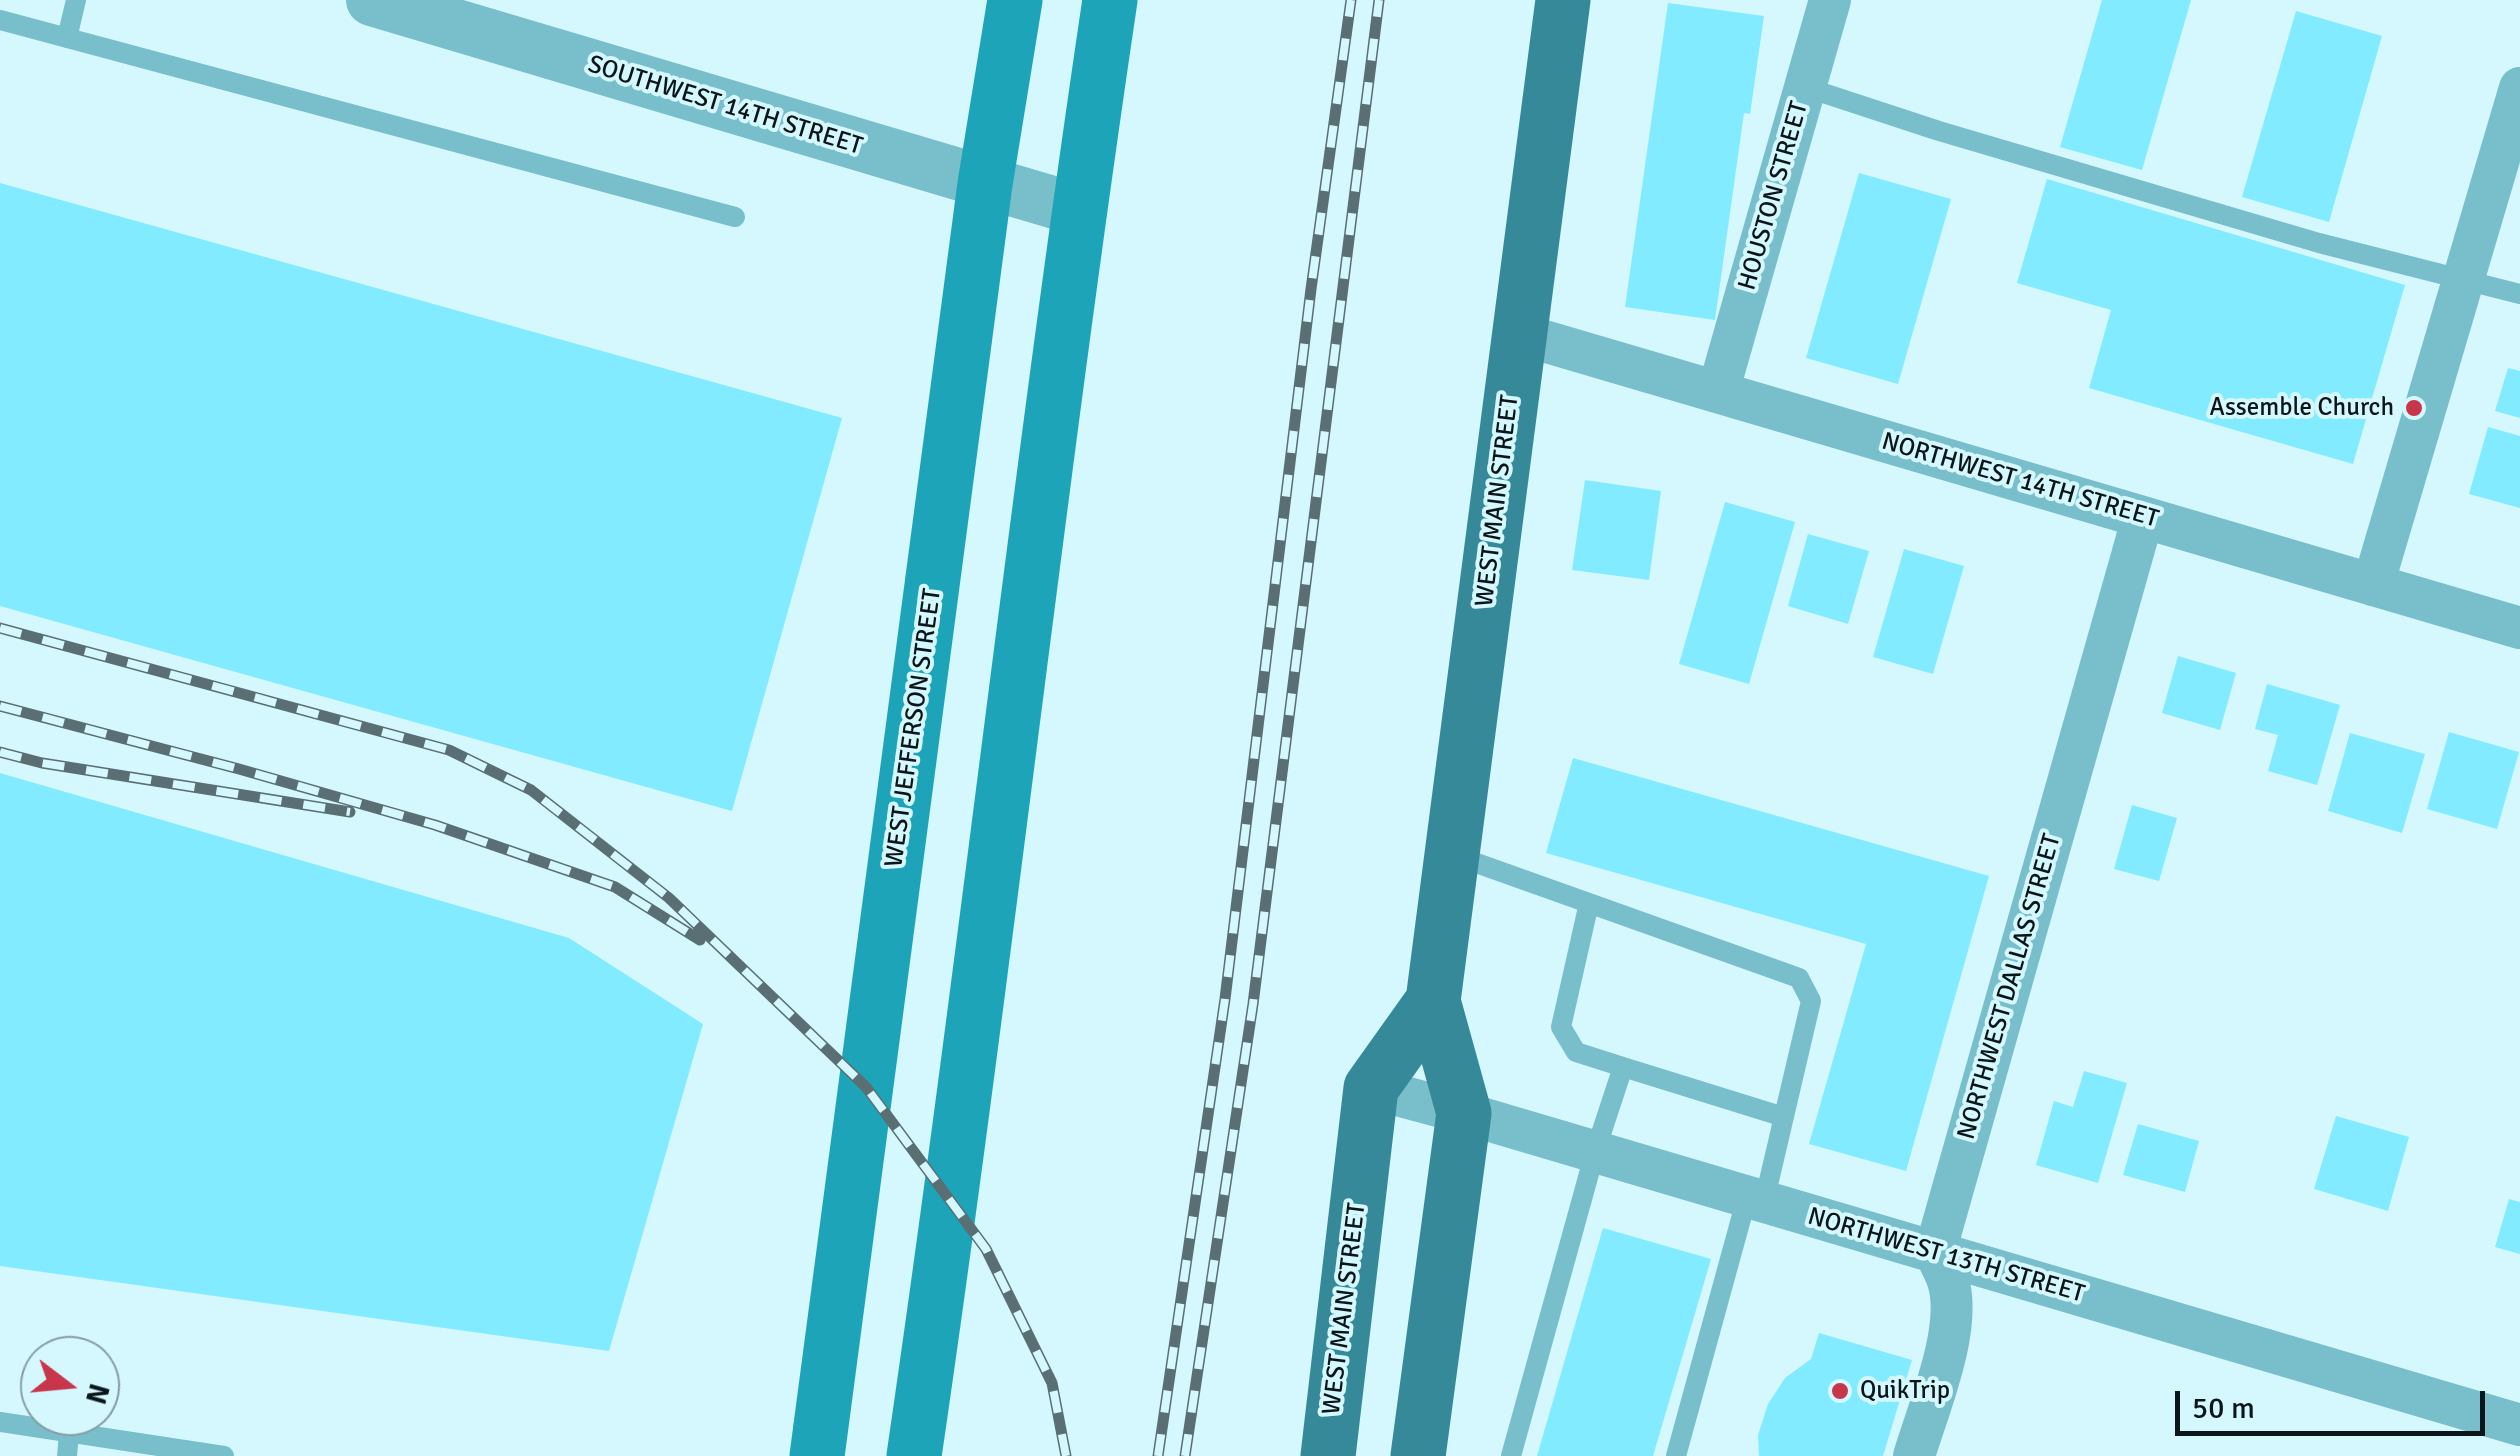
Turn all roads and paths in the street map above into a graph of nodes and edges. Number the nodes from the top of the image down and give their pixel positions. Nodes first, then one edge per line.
1 (76, 0) edge
2 (372, 0) edge
3 (1014, 0) edge
4 (1110, 0) edge
5 (1563, 0) edge
6 (1830, 0) edge
7 (0, 20) edge
8 (67, 38) junction
9 (1805, 88) junction
10 (2520, 88) edge
11 (985, 184) junction
12 (1079, 210) junction
13 (735, 216) dead end
14 (2464, 279) junction
15 (2520, 294) edge
16 (1520, 334) junction
17 (1718, 392) junction
18 (2144, 517) junction
19 (2373, 584) junction
20 (2520, 628) edge
21 (1452, 854) junction
22 (1589, 904) junction
23 (1433, 1002) junction
24 (1623, 1067) junction
25 (1372, 1088) junction
26 (1464, 1113) junction
27 (1784, 1116) junction
28 (1595, 1152) junction
29 (1756, 1199) junction
30 (1935, 1252) junction
31 (2520, 1425) edge
32 (95, 1436) edge
33 (224, 1456) edge
34 (817, 1456) edge
35 (914, 1456) edge
36 (1328, 1456) edge
37 (1418, 1456) edge
38 (1511, 1456) edge
39 (1676, 1456) edge
40 (1914, 1456) edge

1 - 8 lane
2 - 11 street, SOUTHWEST 14TH STREET
3 - 11 main road, WEST JEFFERSON STREET
4 - 12 main road
5 - 16 main road, WEST MAIN STREET
6 - 9 street, HOUSTON STREET
7 - 8 lane
8 - 13 lane
9 - 14 lane
9 - 17 street, HOUSTON STREET
10 - 14 street
11 - 12 street, SOUTHWEST 14TH STREET
11 - 34 main road, WEST JEFFERSON STREET
12 - 35 main road
14 - 15 lane
14 - 19 street
16 - 17 street, NORTHWEST 14TH STREET
16 - 21 main road, WEST MAIN STREET
17 - 18 street, NORTHWEST 14TH STREET
18 - 19 street, NORTHWEST 14TH STREET
18 - 30 street, NORTHWEST DALLAS STREET
19 - 20 street, NORTHWEST 14TH STREET
21 - 22 lane
21 - 23 main road, WEST MAIN STREET
22 - 24 lane
22 - 27 lane
23 - 25 main road, WEST MAIN STREET
23 - 26 main road, WEST MAIN STREET
24 - 27 lane
24 - 28 lane
25 - 26 street, NORTHWEST 13TH STREET
25 - 36 main road, WEST MAIN STREET
26 - 28 street, NORTHWEST 13TH STREET
26 - 37 main road, WEST MAIN STREET
27 - 29 lane
28 - 29 street, NORTHWEST 13TH STREET
28 - 38 lane
29 - 30 street, NORTHWEST 13TH STREET
29 - 39 lane
30 - 31 street, NORTHWEST 13TH STREET
30 - 40 street
32 - 33 lane

